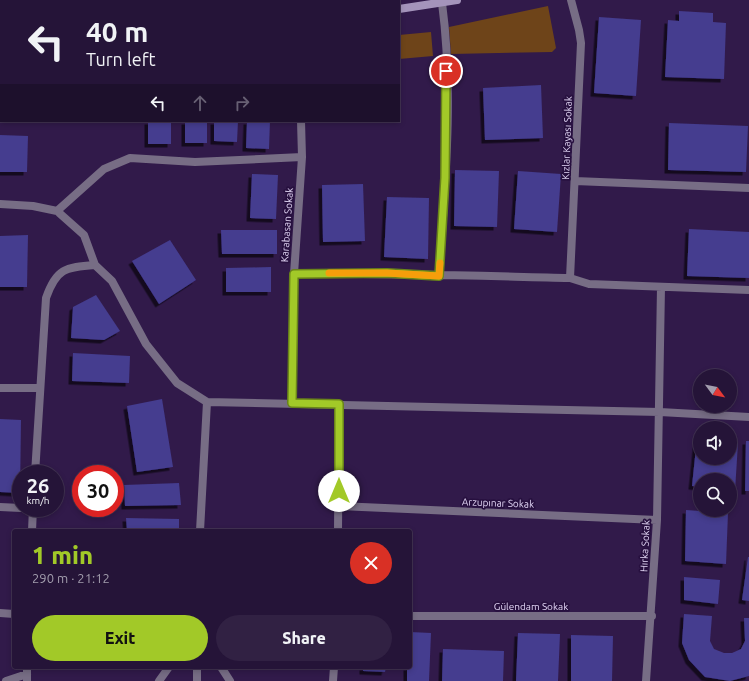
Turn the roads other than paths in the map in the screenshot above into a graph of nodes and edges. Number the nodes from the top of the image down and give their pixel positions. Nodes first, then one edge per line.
1 (457, 0) edge
2 (572, 0) edge
3 (442, 3) junction
4 (400, 9) edge
5 (301, 122) edge
6 (302, 157) junction
7 (575, 181) junction
8 (749, 188) edge
9 (0, 204) edge
10 (57, 211) junction
11 (94, 265) junction
12 (294, 274) junction
13 (439, 276) junction
14 (570, 278) junction
15 (661, 287) junction
16 (749, 290) edge
17 (0, 388) edge
18 (39, 388) junction
19 (207, 402) junction
20 (292, 403) junction
21 (339, 404) junction
22 (660, 412) junction
23 (749, 417) edge
24 (35, 465) edge
25 (339, 506) junction
26 (0, 507) edge
27 (12, 508) edge
28 (33, 517) edge
29 (657, 520) junction
30 (32, 529) edge
31 (200, 529) edge
32 (338, 529) edge
33 (0, 613) edge
34 (12, 614) edge
35 (412, 616) edge
36 (652, 616) junction
37 (168, 669) edge
38 (197, 669) edge
39 (222, 669) edge
40 (334, 669) edge
41 (27, 674) edge
42 (6, 681) edge
43 (159, 681) edge
44 (197, 681) edge
45 (230, 681) edge
46 (333, 681) edge
47 (646, 681) edge

1 - 3 main road
2 - 7 street, Kızlar Kayası Sokak
3 - 4 main road
3 - 13 street
5 - 6 street, Karabasan Sokak
6 - 10 street
6 - 12 street, Karabasan Sokak
7 - 8 street
7 - 14 street, Kızlar Kayası Sokak
9 - 10 street
10 - 11 street
11 - 18 street
11 - 19 street
12 - 13 street
12 - 20 street, Karabasan Sokak
13 - 14 street
14 - 15 street
15 - 16 street
15 - 22 street, Hırka Sokak
17 - 18 street
18 - 24 street
19 - 20 street
19 - 31 street
20 - 21 street
21 - 22 street
21 - 25 street
22 - 23 street
22 - 29 street, Hırka Sokak
25 - 29 street, Arzupınar Sokak
25 - 32 street
26 - 27 street
28 - 30 street
29 - 36 street, Hırka Sokak
33 - 34 street
35 - 36 street, Gülendam Sokak
36 - 47 street, Hırka Sokak
37 - 43 street
38 - 44 street
39 - 45 street
40 - 46 street
41 - 42 street

